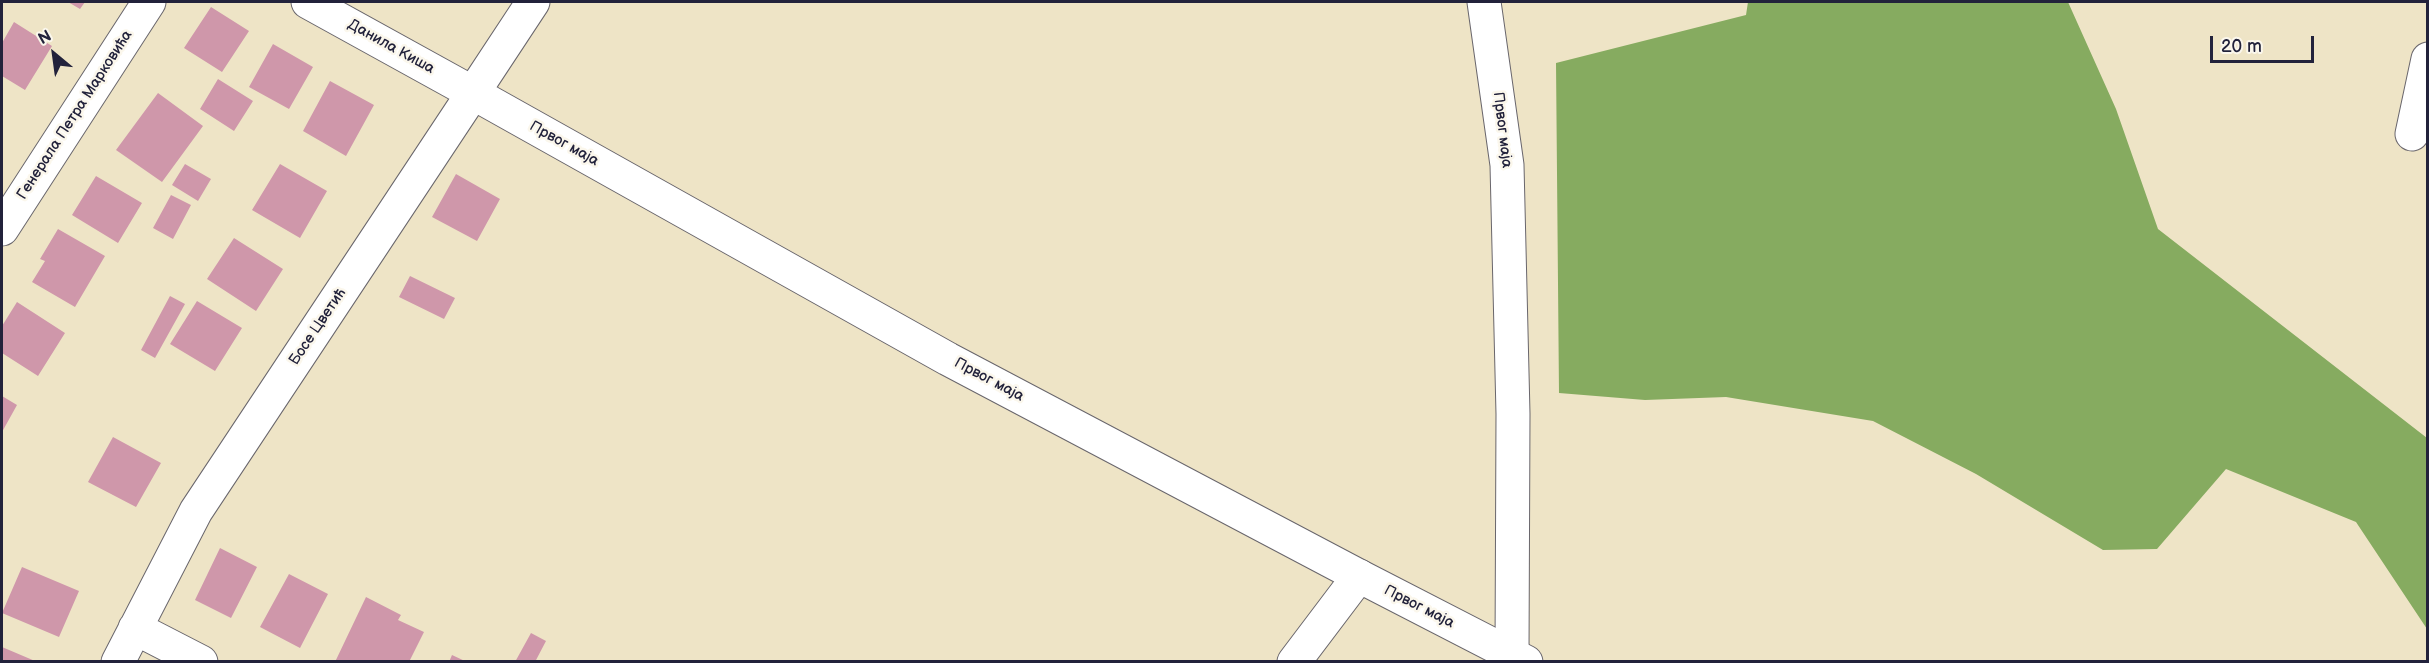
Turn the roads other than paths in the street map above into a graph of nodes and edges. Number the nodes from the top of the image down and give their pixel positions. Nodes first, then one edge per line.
1 (149, 2) edge
2 (308, 2) edge
3 (533, 2) edge
4 (1484, 2) edge
5 (2427, 59) edge
6 (474, 93) junction
7 (2412, 135) dead end
8 (2, 228) edge
9 (1359, 576) junction
10 (135, 628) junction
11 (1519, 658) edge
12 (118, 662) edge
13 (201, 662) edge
14 (1294, 662) edge

1 - 8 street, Генерала Петра Марковића
2 - 6 street, Данила Киша
3 - 6 street, Босе Цветић
4 - 11 street, Првог маја
5 - 7 street
6 - 9 street, Првог маја
6 - 10 street, Босе Цветић
9 - 11 street, Првог маја
9 - 14 street
10 - 12 street, Босе Цветић
10 - 13 street

